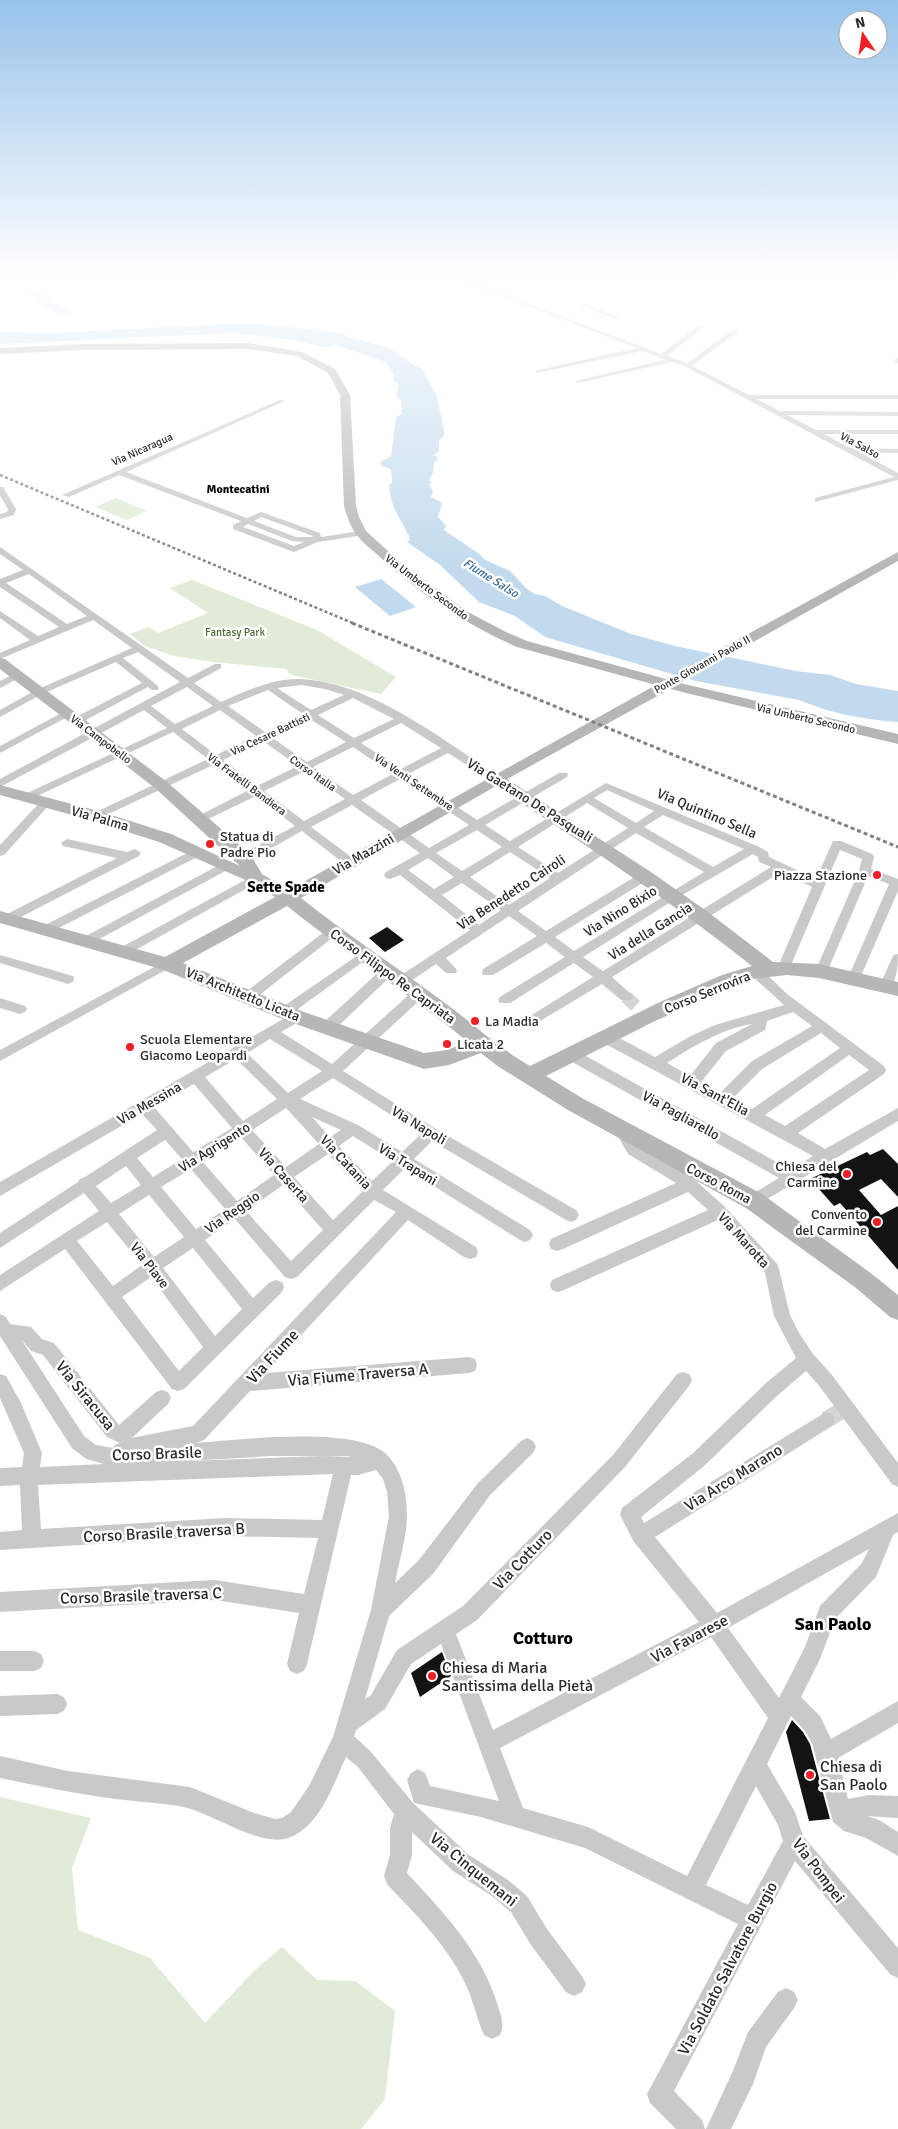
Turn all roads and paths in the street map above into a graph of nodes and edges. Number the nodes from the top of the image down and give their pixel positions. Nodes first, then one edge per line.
1 (335, 376) edge
2 (599, 376) edge
3 (708, 376) edge
4 (578, 381) dead end
5 (747, 397) junction
6 (898, 397) edge
7 (282, 401) dead end
8 (779, 413) junction
9 (898, 414) edge
10 (815, 432) junction
11 (898, 432) edge
12 (849, 450) junction
13 (898, 451) edge
14 (888, 470) junction
15 (898, 471) edge
16 (119, 472) junction
17 (898, 477) edge
18 (0, 489) edge
19 (66, 495) dead end
20 (818, 500) dead end
21 (0, 517) edge
22 (249, 521) junction
23 (362, 533) junction
24 (316, 540) junction
25 (0, 550) edge
26 (898, 556) edge
27 (30, 571) junction
28 (0, 583) edge
29 (0, 614) edge
30 (94, 616) junction
31 (66, 628) junction
32 (38, 640) junction
33 (139, 648) junction
34 (0, 656) edge
35 (117, 658) junction
36 (0, 662) edge
37 (218, 666) dead end
38 (18, 675) junction
39 (186, 682) junction
40 (149, 683) junction
41 (0, 685) edge
42 (268, 686) junction
43 (39, 692) junction
44 (164, 694) junction
45 (352, 695) junction
46 (144, 705) junction
47 (220, 707) junction
48 (0, 714) edge
49 (312, 714) junction
50 (71, 717) junction
51 (401, 719) junction
52 (174, 728) junction
53 (92, 733) junction
54 (263, 738) junction
55 (898, 739) edge
56 (354, 742) junction
57 (447, 748) junction
58 (0, 750) edge
59 (120, 754) junction
60 (216, 760) junction
61 (305, 767) junction
62 (401, 774) junction
63 (563, 775) dead end
64 (501, 776) junction
65 (0, 783) edge
66 (161, 786) junction
67 (0, 790) edge
68 (256, 791) junction
69 (27, 797) junction
70 (525, 797) junction
71 (586, 798) junction
72 (352, 800) junction
73 (46, 802) junction
74 (449, 806) junction
75 (663, 810) junction
76 (96, 816) junction
77 (556, 817) junction
78 (200, 819) junction
79 (477, 825) junction
80 (303, 826) junction
81 (637, 828) junction
82 (400, 833) junction
83 (67, 843) dead end
84 (510, 846) junction
85 (606, 848) junction
86 (753, 849) junction
87 (0, 852) edge
88 (197, 852) junction
89 (427, 854) junction
90 (244, 858) junction
91 (350, 862) junction
92 (225, 866) junction
93 (780, 867) junction
94 (865, 871) junction
95 (712, 872) junction
96 (645, 876) junction
97 (461, 877) junction
98 (256, 878) junction
99 (559, 879) junction
100 (897, 883) edge
101 (818, 885) junction
102 (673, 895) junction
103 (890, 895) joint
104 (432, 896) junction
105 (288, 897) junction
106 (510, 911) junction
107 (702, 916) junction
108 (4, 918) edge
109 (47, 929) junction
110 (478, 931) junction
111 (332, 932) junction
112 (546, 936) junction
113 (88, 940) junction
114 (124, 951) junction
115 (364, 955) junction
116 (575, 957) junction
117 (438, 958) junction
118 (898, 958) edge
119 (0, 959) edge
120 (167, 964) junction
121 (451, 970) dead end
122 (770, 970) junction
123 (488, 972) dead end
124 (821, 972) junction
125 (393, 977) junction
126 (604, 978) junction
127 (854, 978) junction
128 (68, 979) dead end
129 (892, 987) edge
130 (417, 995) junction
131 (248, 997) junction
132 (626, 997) tunnel mouth
133 (505, 1000) dead end
134 (0, 1003) edge
135 (795, 1006) junction
136 (20, 1009) dead end
137 (292, 1014) junction
138 (761, 1018) junction
139 (535, 1019) dead end
140 (328, 1027) junction
141 (821, 1027) junction
142 (270, 1032) junction
143 (603, 1036) junction
144 (365, 1041) junction
145 (484, 1044) junction
146 (848, 1049) junction
147 (237, 1052) junction
148 (570, 1054) junction
149 (0, 1056) edge
150 (656, 1063) junction
151 (332, 1072) junction
152 (195, 1076) junction
153 (529, 1076) junction
154 (692, 1082) junction
155 (723, 1099) junction
156 (287, 1100) junction
157 (144, 1106) junction
158 (754, 1115) junction
159 (895, 1120) edge
160 (242, 1129) junction
161 (353, 1129) junction
162 (621, 1129) junction
163 (166, 1131) junction
164 (431, 1133) junction
165 (786, 1133) junction
166 (330, 1145) junction
167 (127, 1156) junction
168 (824, 1156) junction
169 (193, 1160) junction
170 (403, 1161) junction
171 (285, 1176) junction
172 (791, 1176) junction
173 (86, 1184) junction
174 (690, 1184) junction
175 (152, 1186) junction
176 (0, 1190) edge
177 (372, 1191) junction
178 (754, 1201) junction
179 (237, 1209) junction
180 (407, 1211) junction
181 (720, 1212) junction
182 (108, 1213) junction
183 (570, 1215) dead end
184 (332, 1231) junction
185 (525, 1235) dead end
186 (195, 1238) junction
187 (67, 1239) junction
188 (0, 1241) edge
189 (557, 1244) dead end
190 (470, 1252) dead end
191 (153, 1267) junction
192 (1, 1282) edge
193 (558, 1285) dead end
194 (276, 1287) dead end
195 (112, 1295) junction
196 (898, 1309) edge
197 (253, 1310) junction
198 (3, 1326) edge
199 (214, 1348) junction
200 (807, 1360) junction
201 (469, 1365) dead end
202 (683, 1380) dead end
203 (0, 1382) edge
204 (247, 1383) junction
205 (162, 1398) dead end
206 (838, 1413) junction
207 (527, 1447) dead end
208 (112, 1457) junction
209 (380, 1460) junction
210 (344, 1466) junction
211 (29, 1476) junction
212 (0, 1477) edge
213 (898, 1478) edge
214 (893, 1525) edge
215 (329, 1529) junction
216 (641, 1535) junction
217 (32, 1539) junction
218 (0, 1541) edge
219 (0, 1602) edge
220 (310, 1604) junction
221 (381, 1610) junction
222 (714, 1626) junction
223 (445, 1630) junction
224 (0, 1661) edge
225 (34, 1661) dead end
226 (297, 1664) dead end
227 (57, 1704) dead end
228 (0, 1706) edge
229 (784, 1709) junction
230 (898, 1711) edge
231 (346, 1731) junction
232 (488, 1744) junction
233 (825, 1754) junction
234 (755, 1764) junction
235 (0, 1767) edge
236 (418, 1780) dead end
237 (898, 1807) edge
238 (405, 1811) junction
239 (841, 1814) junction
240 (515, 1815) junction
241 (794, 1842) junction
242 (898, 1845) edge
243 (692, 1890) junction
244 (753, 1920) junction
245 (898, 1966) edge
246 (574, 1984) dead end
247 (786, 2000) dead end
248 (492, 2027) dead end
249 (659, 2094) joint
250 (693, 2129) edge
251 (718, 2129) edge

1 - 23 main road, Via Umberto Secondo
2 - 4 street
3 - 5 street, Via Salso
5 - 6 street
5 - 8 street, Via Salso
7 - 16 street, Via Nicaragua
8 - 9 street
8 - 10 street, Via Salso
10 - 11 street
10 - 12 street, Via Salso
12 - 13 street
12 - 14 street, Via Salso
14 - 15 street
14 - 17 street, Via Salso
16 - 19 street, Via Nicaragua
16 - 22 street
17 - 20 street
18 - 21 street
22 - 24 street
22 - 24 street
23 - 24 street
23 - 55 main road, Via Umberto Secondo
25 - 27 street, Corso Italia
26 - 64 main road, Ponte Giovanni Paolo II
27 - 28 street
27 - 30 street, Corso Italia
28 - 31 street
29 - 32 street
30 - 31 street
30 - 33 street, Corso Italia
31 - 32 street
32 - 34 street
33 - 35 street
33 - 39 street, Corso Italia
35 - 40 street
35 - 43 street
36 - 38 main road, Via Campobello
37 - 39 street
38 - 41 street
38 - 43 main road, Via Campobello
39 - 44 street
39 - 47 street, Corso Italia
40 - 44 street
40 - 50 street
42 - 45 street, Via Gaetano De Pasquali
42 - 47 street
42 - 49 street, Via Venti Settembre
43 - 48 street
43 - 50 main road, Via Campobello
44 - 46 street
45 - 49 street, Via Cesare Battisti
45 - 51 street, Via Gaetano De Pasquali
46 - 52 street, Via Fratelli Bandiera
46 - 53 street
47 - 52 street
47 - 54 street, Corso Italia
49 - 54 street, Via Cesare Battisti
49 - 56 street, Via Venti Settembre
50 - 53 main road, Via Campobello
50 - 58 street
51 - 56 street
51 - 57 street, Via Gaetano De Pasquali
52 - 59 street
52 - 60 street, Via Fratelli Bandiera
53 - 59 main road, Via Campobello
53 - 65 street
54 - 60 street, Via Cesare Battisti
54 - 61 street, Corso Italia
56 - 61 street
56 - 62 street, Via Venti Settembre
57 - 62 street
57 - 64 street, Via Gaetano De Pasquali
59 - 66 main road, Via Campobello
59 - 69 street
60 - 66 street, Via Cesare Battisti
60 - 68 street, Via Fratelli Bandiera
61 - 68 street
61 - 72 street, Corso Italia
62 - 72 street
62 - 74 street, Via Venti Settembre
63 - 70 street
64 - 70 main road, Via Gaetano De Pasquali
64 - 74 main road, Via Mazzini
66 - 76 street, Via Cesare Battisti
66 - 78 main road, Via Campobello
67 - 69 main road, Via Palma
68 - 78 street
68 - 80 street, Via Fratelli Bandiera
69 - 73 main road, Via Palma
70 - 77 main road, Via Gaetano De Pasquali
70 - 79 street
71 - 75 street, Via Quintino Sella
71 - 77 street
71 - 81 street
72 - 80 street
72 - 82 street, Corso Italia
73 - 76 main road, Via Palma
73 - 87 street
74 - 79 street, Via Venti Settembre
74 - 82 main road, Via Mazzini
75 - 81 street, Via Benedetto Cairoli
75 - 86 street, Via Quintino Sella
76 - 88 main road, Via Palma
77 - 84 street
77 - 85 main road, Via Gaetano De Pasquali
78 - 90 main road, Corso Filippo Re Capriata
79 - 84 street, Via Venti Settembre
79 - 89 street
80 - 90 street
80 - 91 street, Via Fratelli Bandiera
81 - 85 street, Via Benedetto Cairoli
81 - 95 street
82 - 89 street, Corso Italia
82 - 91 main road, Via Mazzini
83 - 108 street
84 - 97 street
84 - 99 street, Via Venti Settembre
85 - 96 main road, Via Gaetano De Pasquali
85 - 99 street, Via Benedetto Cairoli
86 - 93 street, Via Quintino Sella
86 - 95 street, Via Nino Bixio
88 - 92 main road, Corso Filippo Re Capriata
88 - 109 street
89 - 97 street, Corso Italia
89 - 104 street
90 - 98 main road, Corso Filippo Re Capriata
91 - 105 main road, Via Mazzini
92 - 98 main road, Corso Filippo Re Capriata
92 - 113 street
93 - 101 street, Via Quintino Sella
93 - 107 street, Via della Gancia
94 - 100 street
94 - 101 street
94 - 124 street
95 - 102 street, Via Nino Bixio
96 - 102 main road, Via Gaetano De Pasquali
96 - 112 street
97 - 104 street
97 - 106 street, Corso Italia
98 - 105 main road, Corso Filippo Re Capriata
98 - 114 street
99 - 106 street, Via Benedetto Cairoli
100 - 103 street
101 - 122 street
102 - 107 main road, Via Gaetano De Pasquali
102 - 116 street, Via Nino Bixio
103 - 127 street
104 - 110 street
105 - 111 main road, Corso Filippo Re Capriata
105 - 120 main road, Via Mazzini
106 - 110 street, Via Benedetto Cairoli
106 - 112 street, Corso Italia
107 - 122 main road, Via Gaetano De Pasquali
107 - 126 street, Via della Gancia
108 - 109 main road, Via Architetto Licata
109 - 113 main road, Via Architetto Licata
110 - 117 street, Via Benedetto Cairoli
111 - 115 main road, Corso Filippo Re Capriata
111 - 131 street
112 - 116 street, Corso Italia
112 - 123 street
113 - 114 main road, Via Architetto Licata
114 - 120 main road, Via Architetto Licata
115 - 125 main road, Corso Filippo Re Capriata
115 - 137 street, Via Messina
116 - 126 street, Corso Italia
116 - 133 street, Via Nino Bixio
117 - 121 street
117 - 125 street, Via Benedetto Cairoli
118 - 129 street
119 - 128 street
120 - 131 main road, Via Architetto Licata
120 - 149 street
122 - 124 main road, Corso Serrovira
122 - 135 street
122 - 143 main road, Corso Serrovira
124 - 127 main road, Corso Serrovira
125 - 130 main road, Corso Filippo Re Capriata
125 - 140 street, Via Benedetto Cairoli
126 - 132 street, Corso Italia
126 - 139 street, Via della Gancia
127 - 129 main road, Corso Serrovira
130 - 144 street, Via Agrigento
130 - 145 main road, Corso Filippo Re Capriata
131 - 137 main road, Via Architetto Licata
134 - 136 street
135 - 138 street
135 - 141 street
137 - 140 main road, Via Architetto Licata
137 - 142 street, Via Messina
138 - 150 street
138 - 154 street
140 - 144 main road, Via Architetto Licata
141 - 146 street
141 - 155 street
142 - 147 street, Via Messina
142 - 151 street, Via Napoli
143 - 148 main road, Corso Serrovira
143 - 150 street, Via Sant'Elia
144 - 145 main road, Via Architetto Licata
144 - 151 street, Via Agrigento
145 - 153 main road, Corso Filippo Re Capriata
146 - 158 street
146 - 165 street
147 - 152 street, Via Messina
147 - 156 street, Via Catania
148 - 153 main road, Corso Serrovira
148 - 172 street, Via Pagliarello
150 - 154 street, Via Sant'Elia
151 - 156 street, Via Agrigento
151 - 164 street, Via Napoli
152 - 157 street, Via Messina
152 - 160 street, Via Caserta
153 - 162 main road, Corso Roma
154 - 155 street, Via Sant'Elia
155 - 158 street, Via Sant'Elia
156 - 160 street, Via Agrigento
156 - 161 street, Via Trapani
156 - 166 street, Via Catania
157 - 163 street
157 - 176 street, Via Messina
158 - 165 street, Via Sant'Elia
159 - 168 street
160 - 169 street, Via Agrigento
160 - 171 street, Via Caserta
161 - 166 street, Via Reggio
161 - 170 street, Via Trapani
162 - 174 street, Via Marotta
162 - 178 main road, Corso Roma
163 - 167 street
163 - 169 street
164 - 170 street
164 - 183 street, Via Napoli
165 - 168 street, Via Sant'Elia
166 - 171 street, Via Reggio
166 - 177 street, Via Catania
167 - 173 street
167 - 175 street
168 - 172 street
169 - 175 street, Via Agrigento
169 - 179 street
170 - 177 street
170 - 185 street, Via Trapani
171 - 179 street, Via Reggio
171 - 184 street, Via Caserta
172 - 178 street
173 - 182 street, Via Piave
173 - 188 street
174 - 181 street, Via Marotta
174 - 189 street
175 - 182 street, Via Agrigento
175 - 186 street
177 - 180 street, Via Catania
177 - 184 street
178 - 196 main road, Corso Roma
179 - 184 street
179 - 186 street, Via Reggio
180 - 190 street, Via Catania
180 - 204 street, Via Fiume
181 - 193 street
181 - 200 street, Via Marotta
182 - 187 street, Via Agrigento
182 - 191 street, Via Piave
186 - 191 street, Via Reggio
186 - 197 street
187 - 192 street, Via Agrigento
187 - 195 street
191 - 195 street, Via Reggio
191 - 199 street, Via Piave
194 - 197 street
195 - 199 street
197 - 199 street
198 - 205 street, Via Siracusa
198 - 208 street, Corso Brasile
200 - 206 street, Via Marotta
200 - 216 street
201 - 204 street, Via Fiume Traversa A
202 - 223 street, Via Cotturo
203 - 211 street
204 - 208 street, Via Fiume
206 - 213 street, Via Marotta
206 - 216 street, Via Arco Marano
207 - 221 street
208 - 209 street, Corso Brasile
209 - 210 street, Corso Brasile
209 - 221 street
210 - 211 street, Corso Brasile
210 - 215 street
211 - 212 street, Corso Brasile
211 - 217 street
214 - 222 street, Via Favarese
214 - 229 street
215 - 217 street, Corso Brasile traversa B
215 - 220 street
216 - 222 street
217 - 218 street, Corso Brasile traversa B
219 - 220 street, Corso Brasile traversa C
220 - 226 street
221 - 231 street
222 - 229 street
222 - 232 street, Via Favarese
223 - 231 street, Via Cotturo
223 - 232 street
224 - 225 street
227 - 228 street
229 - 233 street
229 - 234 street
230 - 233 street
231 - 235 street
231 - 238 street, Via Cinquemani
232 - 240 street
233 - 239 street
234 - 241 street, Via Pompei
234 - 243 street
236 - 240 street
237 - 239 street
238 - 246 street, Via Cinquemani
238 - 248 street
239 - 242 street
240 - 243 street
241 - 244 street, Via Soldato Salvatore Burgio
241 - 245 street, Via Pompei
243 - 244 street
244 - 249 street, Via Soldato Salvatore Burgio
247 - 251 street
249 - 250 street

